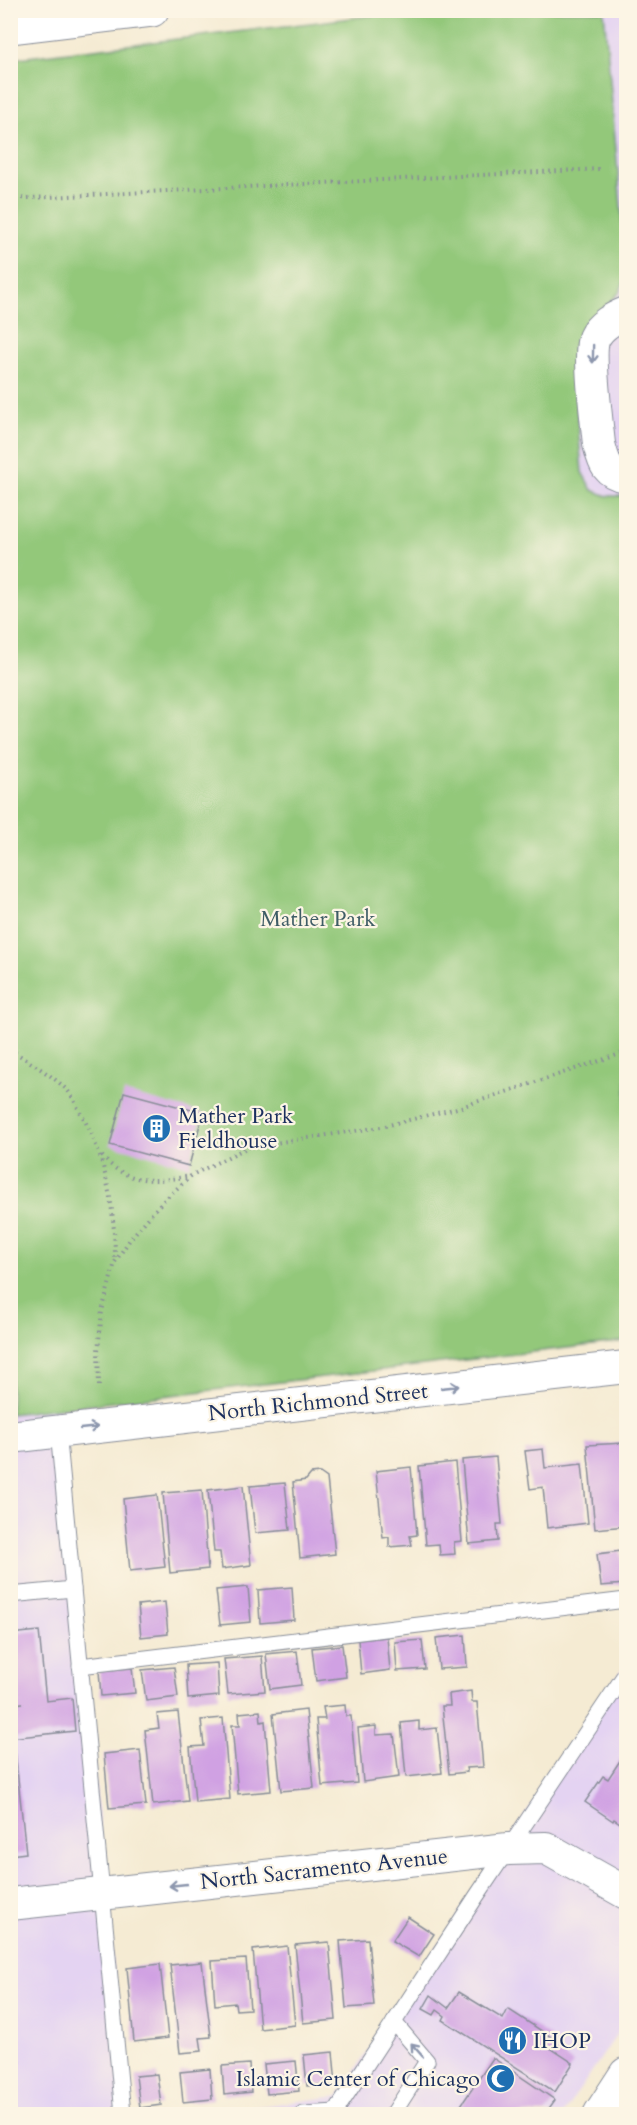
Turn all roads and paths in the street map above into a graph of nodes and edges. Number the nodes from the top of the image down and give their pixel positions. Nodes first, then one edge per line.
1 (152, 10) edge
2 (10, 27) edge
3 (599, 169) dead end
4 (10, 199) edge
5 (627, 313) edge
6 (627, 476) edge
7 (10, 1049) edge
8 (627, 1052) edge
9 (100, 1154) junction
10 (192, 1175) junction
11 (115, 1262) junction
12 (627, 1367) edge
13 (99, 1386) dead end
14 (58, 1431) junction
15 (10, 1437) edge
16 (73, 1589) junction
17 (10, 1595) edge
18 (627, 1600) edge
19 (80, 1666) junction
20 (627, 1673) edge
21 (508, 1849) junction
22 (627, 1893) edge
23 (102, 1894) junction
24 (10, 1904) edge
25 (394, 2022) junction
26 (627, 2074) edge
27 (336, 2114) edge
28 (123, 2115) edge
29 (303, 2115) edge
30 (393, 2115) edge
31 (600, 2115) edge

1 - 2 main road
3 - 4 path
5 -> 6 street
7 - 9 path
8 - 10 path
9 - 10 path
9 - 11 path
10 - 11 path
11 - 13 path
14 -> 12 street, North Richmond Street
14 - 15 street, North Richmond Street
14 - 16 lane
16 - 17 lane
16 - 19 lane
18 - 19 lane
19 - 23 lane
20 - 21 lane
21 - 22 street, North Sacramento Avenue
21 -> 23 street, North Sacramento Avenue
21 - 25 lane
23 - 24 street, North Sacramento Avenue
23 - 28 lane
25 - 27 lane
30 -> 25 lane
26 - 31 main road
27 - 29 lane

